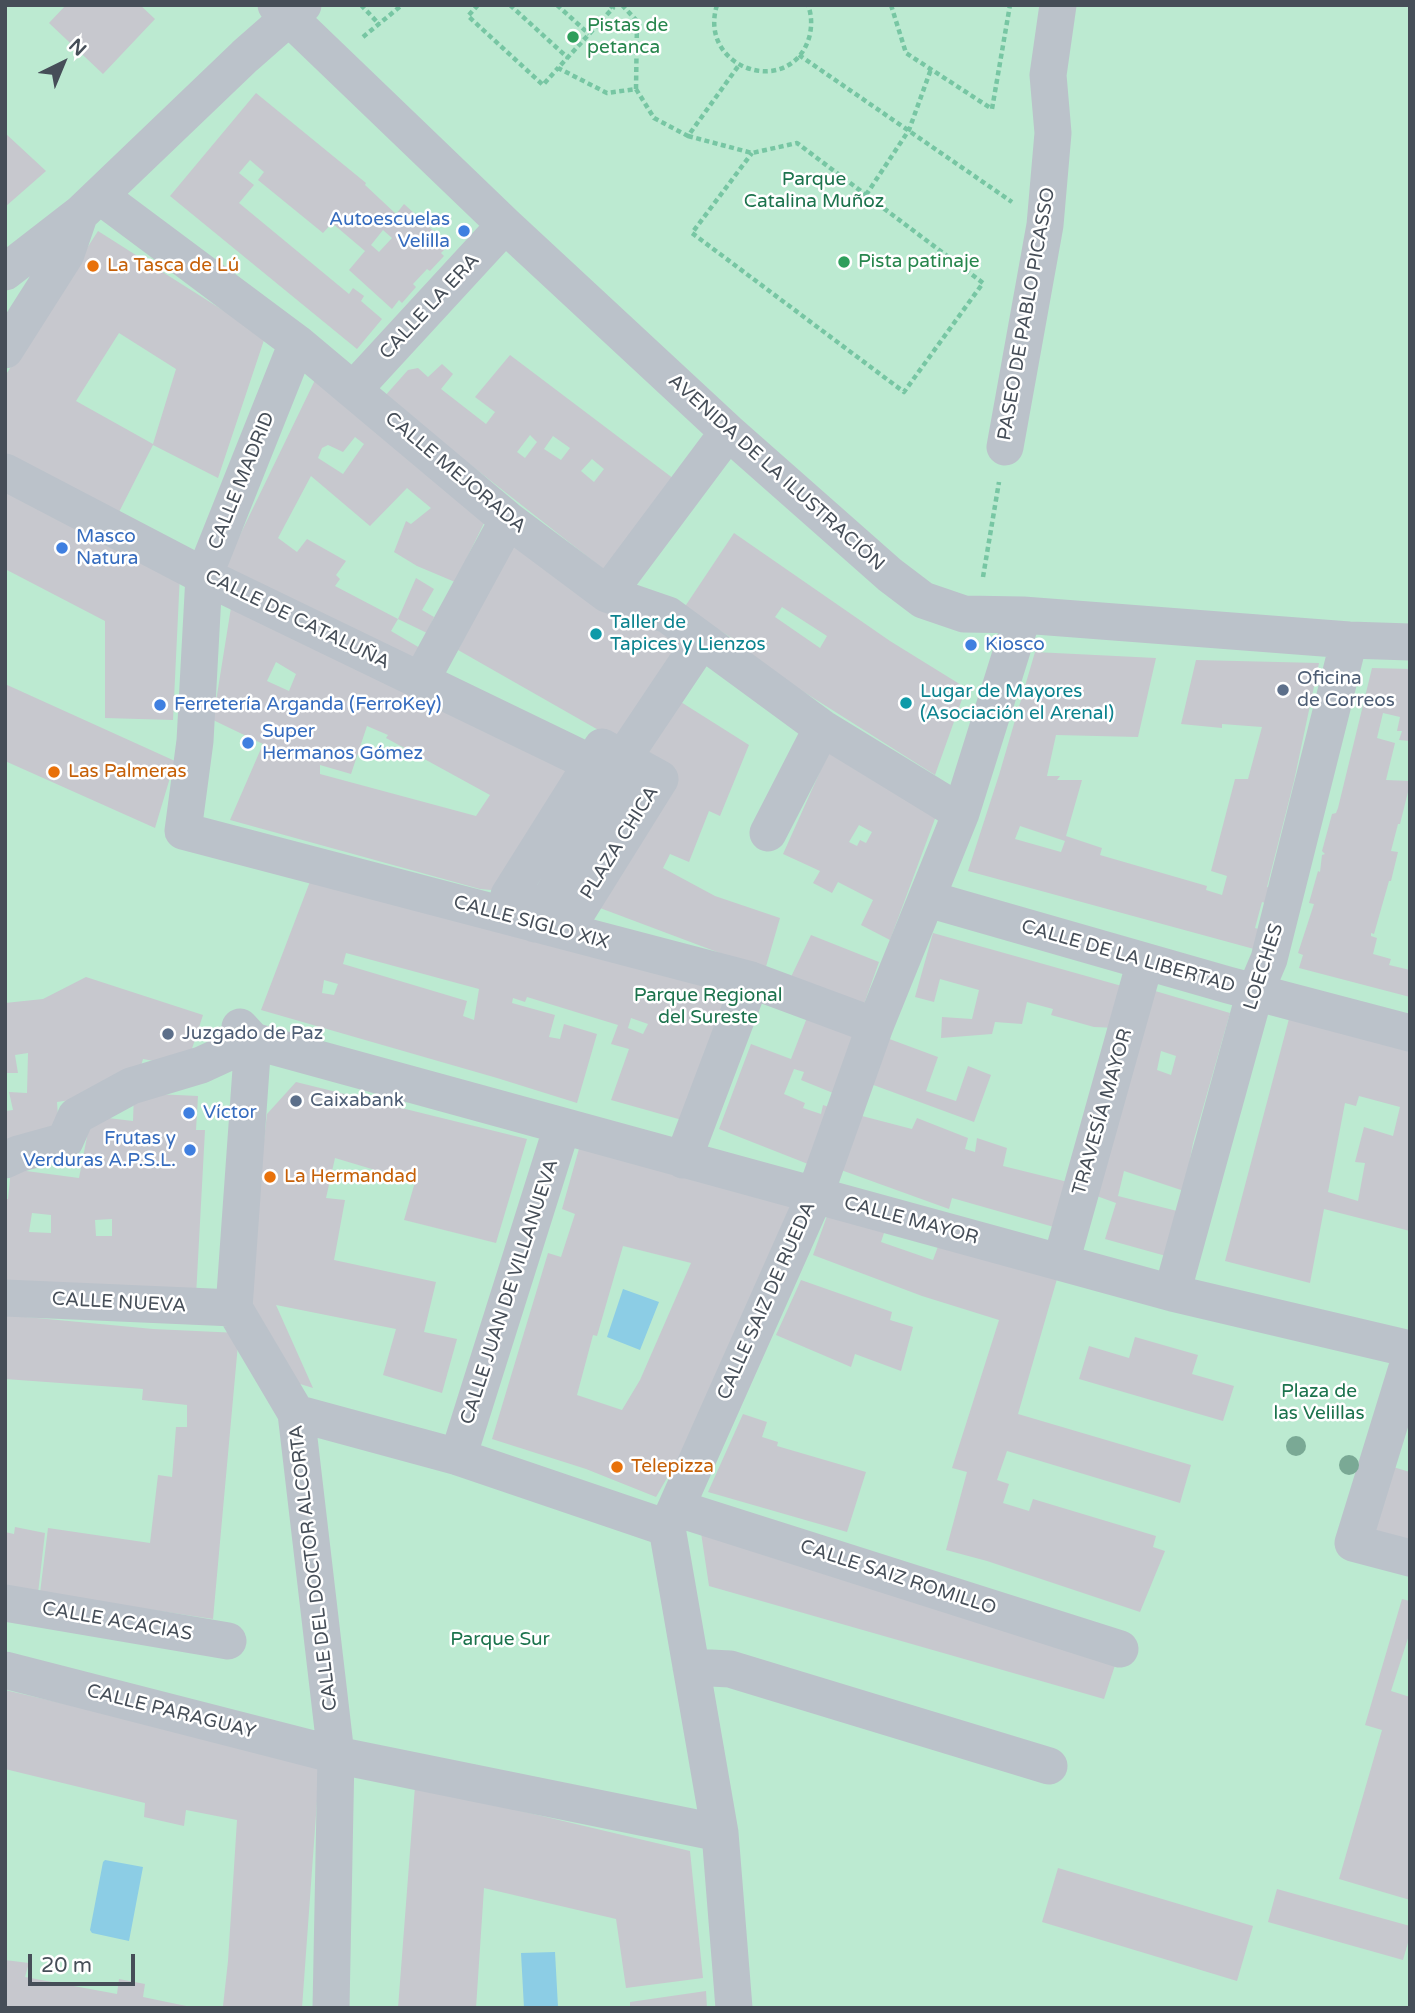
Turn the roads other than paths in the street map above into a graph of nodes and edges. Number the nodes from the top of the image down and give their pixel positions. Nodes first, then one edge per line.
1 (1058, 5) edge
2 (289, 9) edge
3 (90, 206) junction
4 (505, 225) junction
5 (5, 272) edge
6 (297, 343) junction
7 (5, 350) edge
8 (354, 389) junction
9 (728, 432) junction
10 (1004, 447) road end
11 (5, 472) edge
12 (508, 520) junction
13 (204, 576) junction
14 (607, 594) junction
15 (1023, 615) junction
16 (702, 640) junction
17 (1349, 640) junction
18 (1410, 642) edge
19 (421, 680) junction
20 (822, 727) junction
21 (609, 765) junction
22 (961, 813) junction
23 (183, 831) joint
24 (768, 833) dead end
25 (928, 899) junction
26 (523, 911) junction
27 (1145, 962) junction
28 (751, 980) junction
29 (1255, 992) junction
30 (875, 1026) junction
31 (1410, 1032) edge
32 (246, 1034) junction
33 (562, 1127) junction
34 (5, 1160) edge
35 (683, 1160) junction
36 (814, 1195) junction
37 (1061, 1262) junction
38 (1172, 1293) junction
39 (5, 1298) edge
40 (234, 1308) junction
41 (1410, 1349) edge
42 (1410, 1358) edge
43 (296, 1413) junction
44 (458, 1457) junction
45 (671, 1518) junction
46 (1410, 1558) edge
47 (5, 1603) edge
48 (228, 1641) dead end
49 (1121, 1649) dead end
50 (691, 1667) junction
51 (5, 1670) edge
52 (336, 1755) junction
53 (1049, 1766) dead end
54 (720, 1833) junction
55 (331, 2008) edge
56 (734, 2008) edge

1 - 10 street, PASEO DE PABLO PICASSO
2 - 3 street
2 - 4 street, AVENIDA DE LA ILUSTRACIÓN
3 - 5 street
3 - 6 street, CALLE MEJORADA
3 - 7 street
4 - 8 street, CALLE LA ERA
4 - 9 street, AVENIDA DE LA ILUSTRACIÓN
6 - 8 street, CALLE MEJORADA
6 - 13 street, CALLE MADRID
8 - 12 street, CALLE MEJORADA
9 - 14 street
9 - 15 street, AVENIDA DE LA ILUSTRACIÓN
11 - 13 street, CALLE DE CATALUÑA
12 - 14 street, CALLE MEJORADA
12 - 19 street
13 - 19 street, CALLE DE CATALUÑA
13 - 23 street, CALLE MADRID
14 - 16 street, CALLE MEJORADA
15 - 17 street, AVENIDA DE LA ILUSTRACIÓN
15 - 22 street, CALLE SAIZ DE RUEDA
16 - 20 street, CALLE MEJORADA
16 - 21 street
17 - 18 street, AVENIDA DE LA ILUSTRACIÓN
17 - 29 street, LOECHES
19 - 21 street, CALLE DE CATALUÑA
20 - 22 street, CALLE MEJORADA
20 - 24 street
21 - 26 street, PLAZA CHICA
22 - 25 street, CALLE SAIZ DE RUEDA
23 - 26 street, CALLE SIGLO XIX
25 - 27 street, CALLE DE LA LIBERTAD
25 - 30 street, CALLE SAIZ DE RUEDA
26 - 28 street, CALLE SIGLO XIX
27 - 29 street, CALLE DE LA LIBERTAD
27 - 37 street, TRAVESÍA MAYOR
28 - 30 street, CALLE SIGLO XIX
28 - 35 street
29 - 31 street, CALLE DE LA LIBERTAD
29 - 38 street, LOECHES
30 - 36 street, CALLE SAIZ DE RUEDA
32 - 33 street, CALLE MAYOR
32 - 34 street
32 - 40 street
33 - 35 street, CALLE MAYOR
33 - 44 street, CALLE JUAN DE VILLANUEVA
35 - 36 street, CALLE MAYOR
36 - 37 street, CALLE MAYOR
36 - 45 street, CALLE SAIZ DE RUEDA
37 - 38 street, CALLE MAYOR
38 - 41 street, CALLE MAYOR
39 - 40 street, CALLE NUEVA
40 - 43 street, CALLE DEL DOCTOR ALCORTA
42 - 46 street
43 - 44 street, CALLE SAIZ ROMILLO
43 - 52 street, CALLE DEL DOCTOR ALCORTA
44 - 45 street, CALLE SAIZ ROMILLO
45 - 49 street, CALLE SAIZ ROMILLO
45 - 50 street
47 - 48 street, CALLE ACACIAS
50 - 53 street
50 - 54 street
51 - 52 street, CALLE PARAGUAY
52 - 54 street, CALLE PARAGUAY
52 - 55 street, CALLE DEL DOCTOR ALCORTA
54 - 56 street

